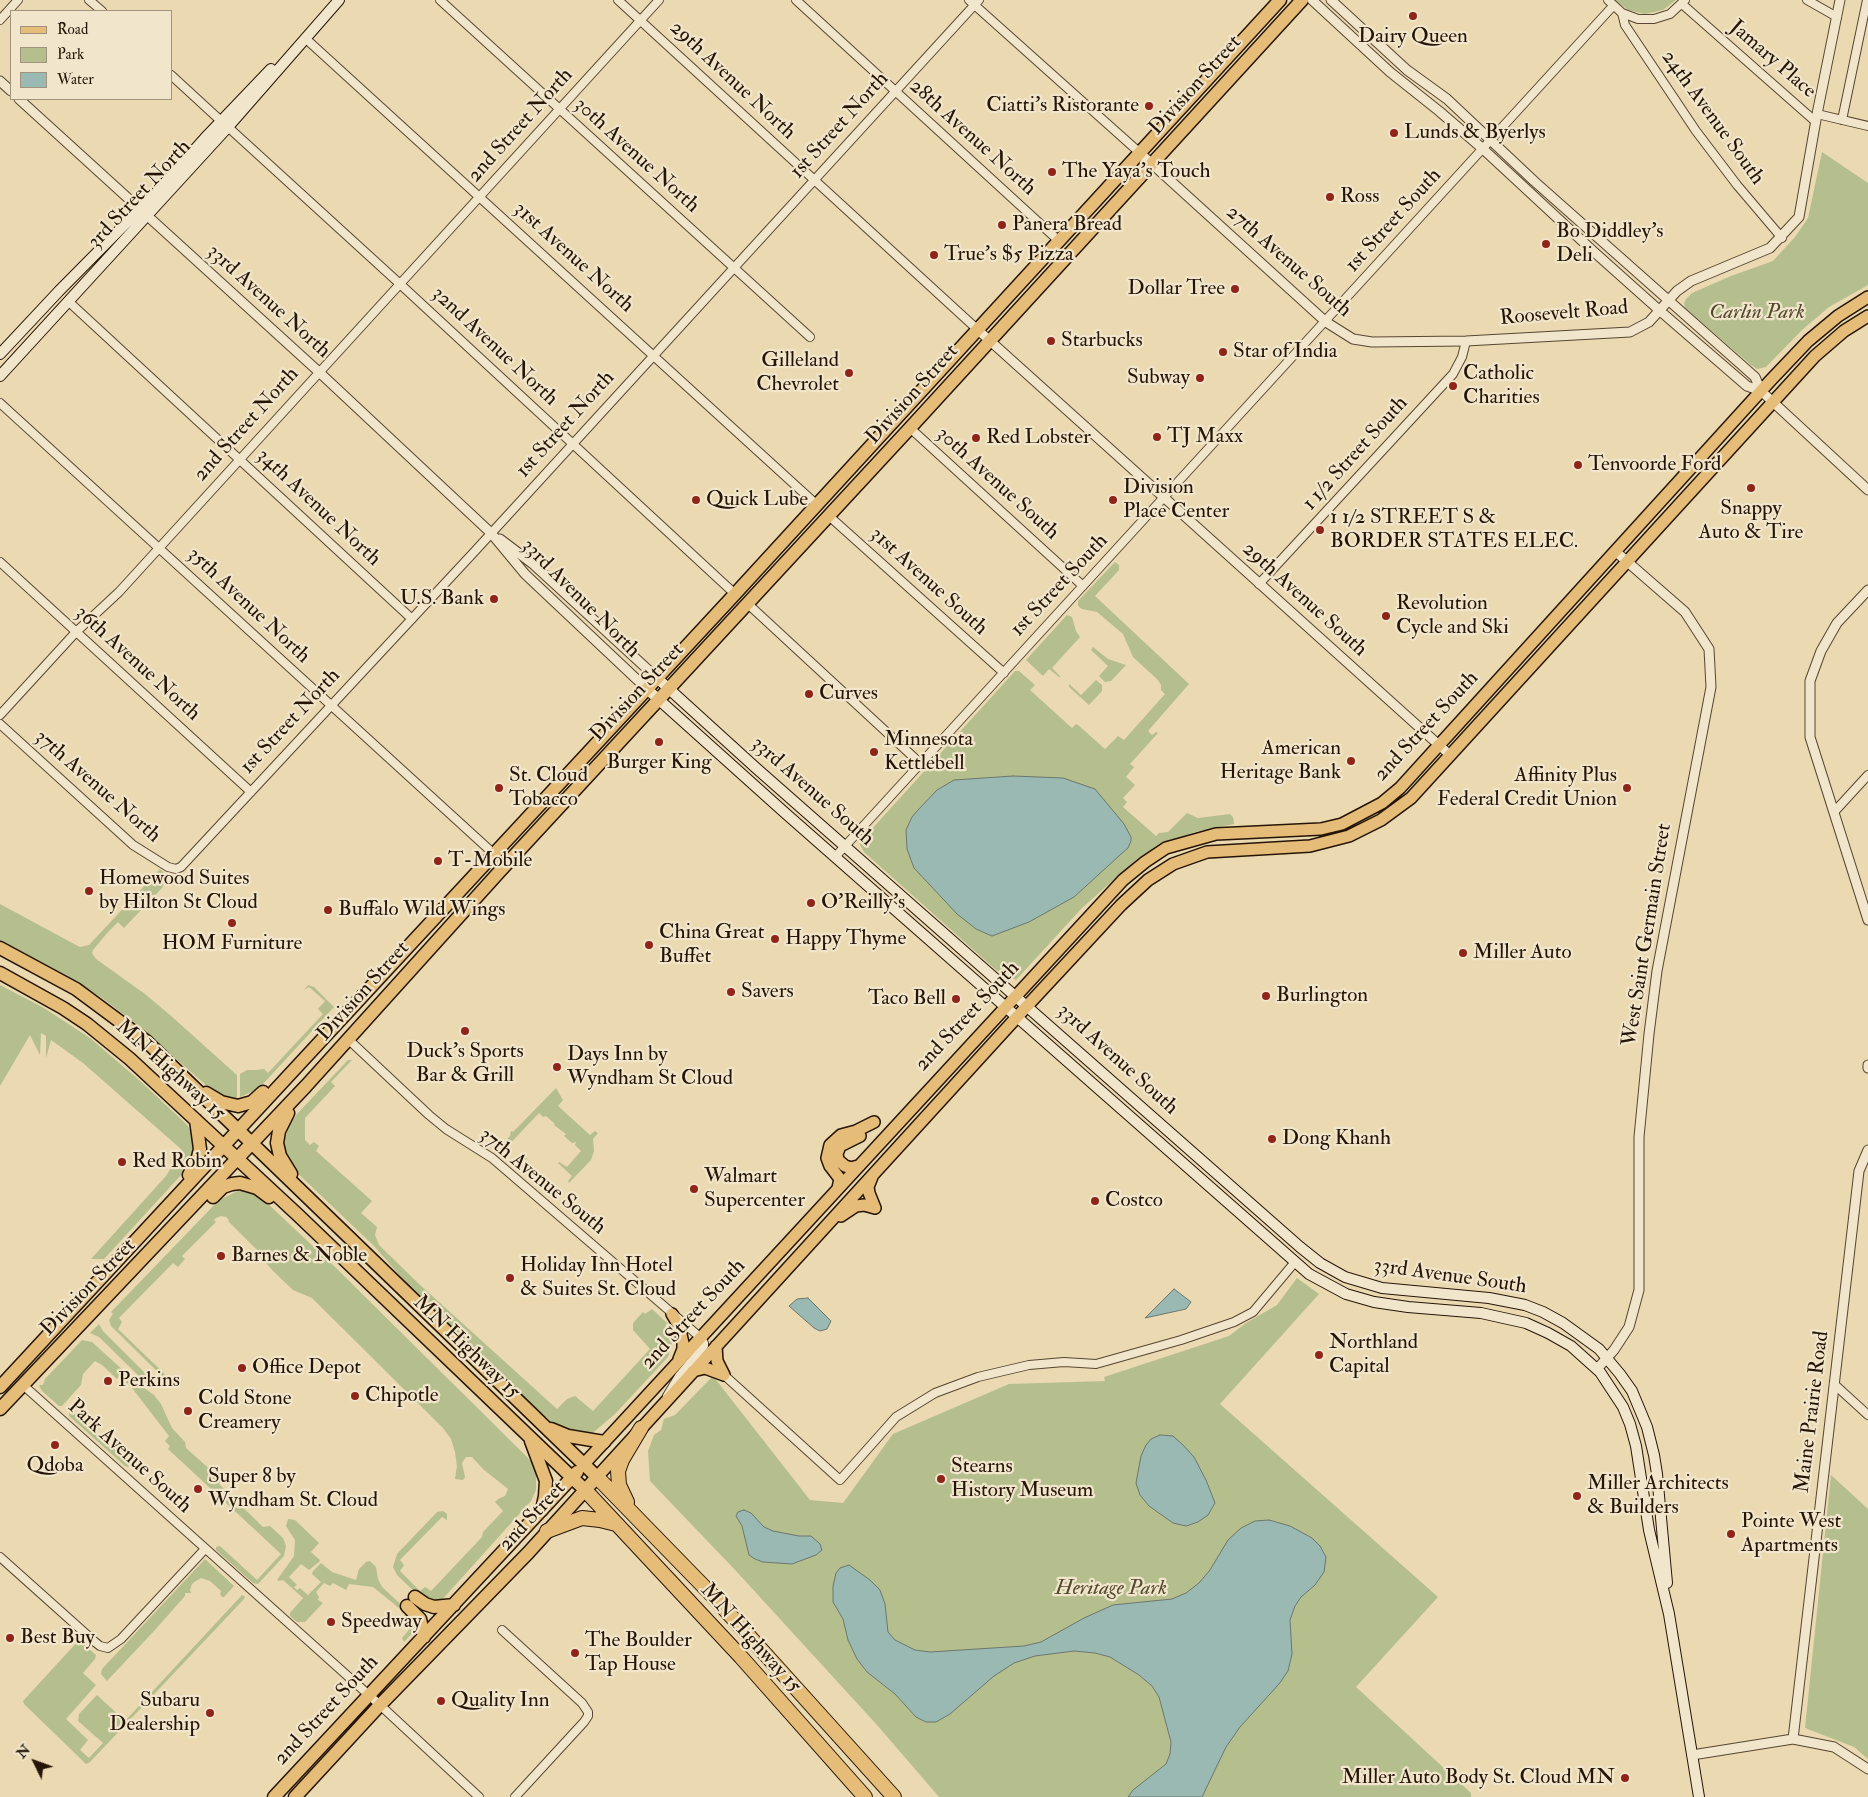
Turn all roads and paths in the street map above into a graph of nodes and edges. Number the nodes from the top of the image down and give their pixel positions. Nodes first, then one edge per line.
1 (18, 0) edge
2 (89, 0) edge
3 (339, 0) edge
4 (440, 0) edge
5 (618, 0) edge
6 (659, 0) edge
7 (796, 0) edge
8 (1280, 0) edge
9 (1302, 0) edge
10 (1312, 0) edge
11 (1331, 0) edge
12 (1807, 0) edge
13 (1840, 0) edge
14 (1868, 0) edge
15 (974, 2) edge
16 (1684, 2) edge
17 (1610, 3) edge
18 (101, 10) edge
19 (1622, 13) junction
20 (1837, 17) junction
21 (0, 20) edge
22 (640, 20) junction
23 (305, 38) junction
24 (172, 76) edge
25 (0, 81) edge
26 (10, 90) edge
27 (896, 91) junction
28 (20, 100) edge
29 (559, 109) junction
30 (1816, 118) junction
31 (1842, 120) junction
32 (225, 124) junction
33 (1868, 126) edge
34 (1491, 140) junction
35 (1482, 149) junction
36 (1140, 153) junction
37 (1152, 164) junction
38 (814, 180) junction
39 (479, 197) junction
40 (143, 212) junction
41 (1782, 238) junction
42 (1059, 241) junction
43 (734, 268) junction
44 (400, 284) junction
45 (1868, 297) edge
46 (1668, 300) junction
47 (68, 301) junction
48 (1659, 310) junction
49 (1868, 316) edge
50 (1326, 322) junction
51 (978, 330) junction
52 (810, 337) dead end
53 (990, 340) junction
54 (1466, 340) junction
55 (0, 354) edge
56 (653, 356) junction
57 (319, 372) junction
58 (0, 376) edge
59 (1761, 390) junction
60 (1773, 402) junction
61 (0, 403) edge
62 (910, 428) junction
63 (573, 444) junction
64 (240, 460) junction
65 (1868, 490) edge
66 (1164, 499) junction
67 (817, 505) junction
68 (829, 516) junction
69 (491, 533) junction
70 (159, 548) junction
71 (1615, 551) junction
72 (0, 562) edge
73 (1627, 562) junction
74 (1260, 584) junction
75 (1084, 586) junction
76 (1868, 590) edge
77 (735, 594) junction
78 (748, 604) junction
79 (412, 619) junction
80 (76, 632) junction
81 (1004, 674) junction
82 (657, 678) junction
83 (647, 689) junction
84 (669, 690) junction
85 (660, 700) junction
86 (330, 706) junction
87 (0, 715) edge
88 (0, 724) edge
89 (1439, 744) junction
90 (1450, 755) junction
91 (921, 764) junction
92 (1868, 775) edge
93 (251, 792) junction
94 (1835, 811) junction
95 (846, 847) junction
96 (494, 854) junction
97 (835, 858) junction
98 (176, 869) joint
99 (1868, 920) edge
100 (0, 948) edge
101 (0, 973) edge
102 (1015, 995) junction
103 (1027, 1006) junction
104 (1004, 1007) junction
105 (1016, 1018) junction
106 (349, 1040) junction
107 (309, 1053) junction
108 (186, 1081) junction
109 (306, 1086) junction
110 (196, 1120) junction
111 (237, 1130) junction
112 (253, 1144) junction
113 (223, 1145) junction
114 (1868, 1150) edge
115 (238, 1159) junction
116 (858, 1166) junction
117 (872, 1175) junction
118 (182, 1188) junction
119 (838, 1188) junction
120 (301, 1189) junction
121 (299, 1216) junction
122 (823, 1228) junction
123 (157, 1246) junction
124 (1294, 1262) junction
125 (672, 1314) junction
126 (700, 1338) junction
127 (716, 1346) junction
128 (1607, 1358) junction
129 (675, 1365) junction
130 (1597, 1369) junction
131 (693, 1371) junction
132 (724, 1375) junction
133 (1834, 1384) junction
134 (23, 1385) junction
135 (0, 1387) edge
136 (665, 1401) junction
137 (0, 1410) edge
138 (1868, 1415) edge
139 (545, 1426) junction
140 (641, 1428) junction
141 (529, 1436) junction
142 (604, 1442) junction
143 (584, 1464) junction
144 (572, 1477) junction
145 (597, 1477) junction
146 (585, 1490) junction
147 (542, 1510) junction
148 (631, 1512) junction
149 (616, 1524) junction
150 (547, 1532) junction
151 (206, 1549) junction
152 (0, 1557) edge
153 (499, 1583) joint
154 (454, 1605) junction
155 (1669, 1614) junction
156 (502, 1630) dead end
157 (424, 1637) junction
158 (369, 1695) junction
159 (380, 1705) junction
160 (1793, 1739) junction
161 (1692, 1755) junction
162 (1868, 1769) edge
163 (274, 1797) edge
164 (295, 1797) edge
165 (479, 1797) edge
166 (516, 1797) edge
167 (865, 1797) edge
168 (894, 1797) edge
169 (1700, 1797) edge

1 - 21 street
2 - 18 street
3 - 23 main road, 3rd Street North
4 - 29 street, 30th Avenue North
5 - 22 street, 29th Avenue North
6 - 22 street, 2nd Street North
7 - 27 street, 28th Avenue North
8 - 36 highway, Division Street
9 - 37 highway, Division Street
10 - 35 street
11 - 34 street
12 - 20 street
13 - 20 street
14 - 31 street
15 - 27 street, 1st Street North
15 - 36 street
16 - 19 street
16 - 30 street, Jamary Place
17 - 19 street
17 - 34 street, 1st Street South
19 - 41 street, 24th Avenue South
20 - 30 street
22 - 29 street, 2nd Street North
22 - 38 street, 29th Avenue North
23 - 32 main road, 3rd Street North
23 - 39 street, 31st Avenue North
24 - 32 street, 32nd Avenue North
25 - 26 street
27 - 38 street, 1st Street North
27 - 42 street, 28th Avenue North
28 - 40 street, 33rd Avenue North
29 - 39 street, 2nd Street North
29 - 43 street, 30th Avenue North
30 - 31 street, Jamary Place
30 - 41 street
31 - 33 street, Jamary Place
32 - 40 main road, 3rd Street North
32 - 44 street, 32nd Avenue North
34 - 35 street, 1st Street South
34 - 46 street
35 - 48 street
35 - 50 street, 1st Street South
36 - 37 street, 27th Avenue South
36 - 42 highway, Division Street
37 - 50 street, 27th Avenue South
37 - 53 highway, Division Street
38 - 43 street, 1st Street North
38 - 51 street, 29th Avenue North
39 - 44 street, 2nd Street North
39 - 56 street, 31st Avenue North
40 - 47 main road, 3rd Street North
40 - 55 main road, 3rd Street North
40 - 57 street, 33rd Avenue North
41 - 46 street
42 - 51 highway, Division Street
43 - 52 street, 30th Avenue North
43 - 56 street, 1st Street North
44 - 57 street, 2nd Street North
44 - 63 street, 32nd Avenue North
45 - 59 main road
46 - 48 street
46 - 59 street
47 - 58 main road, 3rd Street North
47 - 64 street, 34th Avenue North
48 - 54 street, Roosevelt Road
48 - 59 street
49 - 60 main road
50 - 54 street, 27th Avenue South
50 - 66 street, 1st Street South
51 - 53 street, 29th Avenue South
51 - 67 highway, Division Street
53 - 62 highway, Division Street
53 - 66 street, 29th Avenue South
54 - 74 street, 1 1/2 Street South
56 - 63 street, 1st Street North
56 - 67 street, 31st Avenue North
57 - 64 street, 2nd Street North
57 - 69 street, 33rd Avenue North
59 - 60 street
59 - 71 main road, 2nd Street South
60 - 65 street
60 - 73 main road, 2nd Street South
61 - 70 street, 35th Avenue North
62 - 68 highway, Division Street
62 - 75 street, 30th Avenue South
63 - 69 street, 1st Street North
63 - 77 street, 32nd Avenue North
64 - 70 street, 2nd Street North
64 - 79 street, 34th Avenue North
66 - 74 street, 29th Avenue South
66 - 75 street, 1st Street South
67 - 77 highway, Division Street
68 - 78 highway, Division Street
68 - 81 street, 31st Avenue South
69 - 79 street, 1st Street North
69 - 82 street, 33rd Avenue North
69 - 83 street, 33rd Avenue North
70 - 80 street, 2nd Street North
70 - 86 street, 35th Avenue North
71 - 73 street, West Saint Germain Street
71 - 89 main road, 2nd Street South
72 - 80 street, 36th Avenue North
73 - 90 main road, 2nd Street South
73 - 128 street, West Saint Germain Street
74 - 89 street, 29th Avenue South
75 - 81 street, 1st Street South
76 - 94 street
77 - 82 highway, Division Street
78 - 84 highway, Division Street
78 - 91 street
79 - 86 street, 1st Street North
80 - 87 street, 2nd Street North
80 - 93 street, 36th Avenue North
81 - 91 street, 1st Street South
82 - 83 highway, Division Street
82 - 84 main road, 33rd Avenue South
83 - 85 main road, 33rd Avenue South
83 - 96 highway, Division Street
84 - 85 highway, Division Street
84 - 95 main road, 33rd Avenue South
85 - 97 main road, 33rd Avenue South
85 - 106 highway, Division Street
86 - 93 street, 1st Street North
86 - 96 street, 35th Avenue North
88 - 98 street, 37th Avenue North
89 - 90 street, 29th Avenue South
89 - 102 main road, 2nd Street South
90 - 103 main road, 2nd Street South
91 - 95 street, 1st Street South
92 - 94 street
93 - 98 street, 1st Street North
94 - 99 street
95 - 97 street, 1st Street South
95 - 102 main road, 33rd Avenue South
96 - 107 highway, Division Street
97 - 104 main road, 33rd Avenue South
100 - 108 highway, MN Highway 15
101 - 110 highway, MN Highway 15
102 - 103 main road, 33rd Avenue South
102 - 104 main road, 2nd Street South
103 - 105 main road, 2nd Street South
103 - 128 main road, 33rd Avenue South
104 - 105 main road, 33rd Avenue South
104 - 116 main road, 2nd Street South
105 - 117 main road, 2nd Street South
105 - 124 main road, 33rd Avenue South
106 - 109 highway, Division Street
106 - 125 street, 37th Avenue South
107 - 108 highway
107 - 111 highway, Division Street
108 - 111 highway, MN Highway 15
109 - 112 highway, Division Street
109 - 120 highway
110 - 113 highway, MN Highway 15
110 - 118 highway
111 - 112 highway, MN Highway 15
111 - 113 highway, Division Street
112 - 115 highway, Division Street
112 - 120 highway, MN Highway 15
113 - 115 highway, MN Highway 15
113 - 118 highway, Division Street
114 - 133 street, Maine Prairie Road
115 - 121 highway, MN Highway 15
115 - 123 highway, Division Street
116 - 119 main road, 2nd Street South
116 - 119 main road
117 - 122 main road, 2nd Street South
117 - 122 main road
118 - 135 highway, Division Street
119 - 126 main road, 2nd Street South
120 - 139 highway, MN Highway 15
121 - 123 highway
121 - 141 highway, MN Highway 15
122 - 127 main road, 2nd Street South
123 - 134 highway, Division Street
124 - 130 main road, 33rd Avenue South
124 - 132 street
125 - 126 street, 37th Avenue South
125 - 129 main road
126 - 129 main road, 2nd Street South
126 - 136 street
127 - 131 main road, 2nd Street South
127 - 132 main road
128 - 130 street, West Saint Germain Street
128 - 155 main road
129 - 142 main road, 2nd Street South
130 - 155 main road
131 - 132 main road
131 - 136 main road, 2nd Street South
133 - 138 street
133 - 160 street, Maine Prairie Road
134 - 137 highway, Division Street
134 - 151 street, Park Avenue South
136 - 140 main road, 2nd Street South
139 - 142 highway
139 - 143 highway, MN Highway 15
140 - 145 main road, 2nd Street South
140 - 148 highway
141 - 144 highway, MN Highway 15
141 - 147 highway
142 - 143 main road, 2nd Street South
143 - 144 highway, 2nd Street South
143 - 145 highway, MN Highway 15
144 - 146 highway, MN Highway 15
144 - 147 highway, 2nd Street South
145 - 146 highway, 2nd Street
145 - 148 highway, MN Highway 15
146 - 149 highway, MN Highway 15
146 - 150 highway, 2nd Street
147 - 154 highway, 2nd Street South
148 - 168 highway, MN Highway 15
149 - 150 highway
149 - 167 highway, MN Highway 15
150 - 153 highway, 2nd Street
151 - 152 street
151 - 158 street, Park Avenue South
153 - 159 highway, 2nd Street South
154 - 157 highway, 2nd Street South
154 - 157 highway
155 - 161 main road
156 - 166 street
157 - 158 highway, 2nd Street South
158 - 159 street, Park Avenue South
158 - 163 highway, 2nd Street South
159 - 164 highway, 2nd Street South
159 - 165 street, Park Avenue South
160 - 161 street
160 - 162 street
161 - 169 main road

